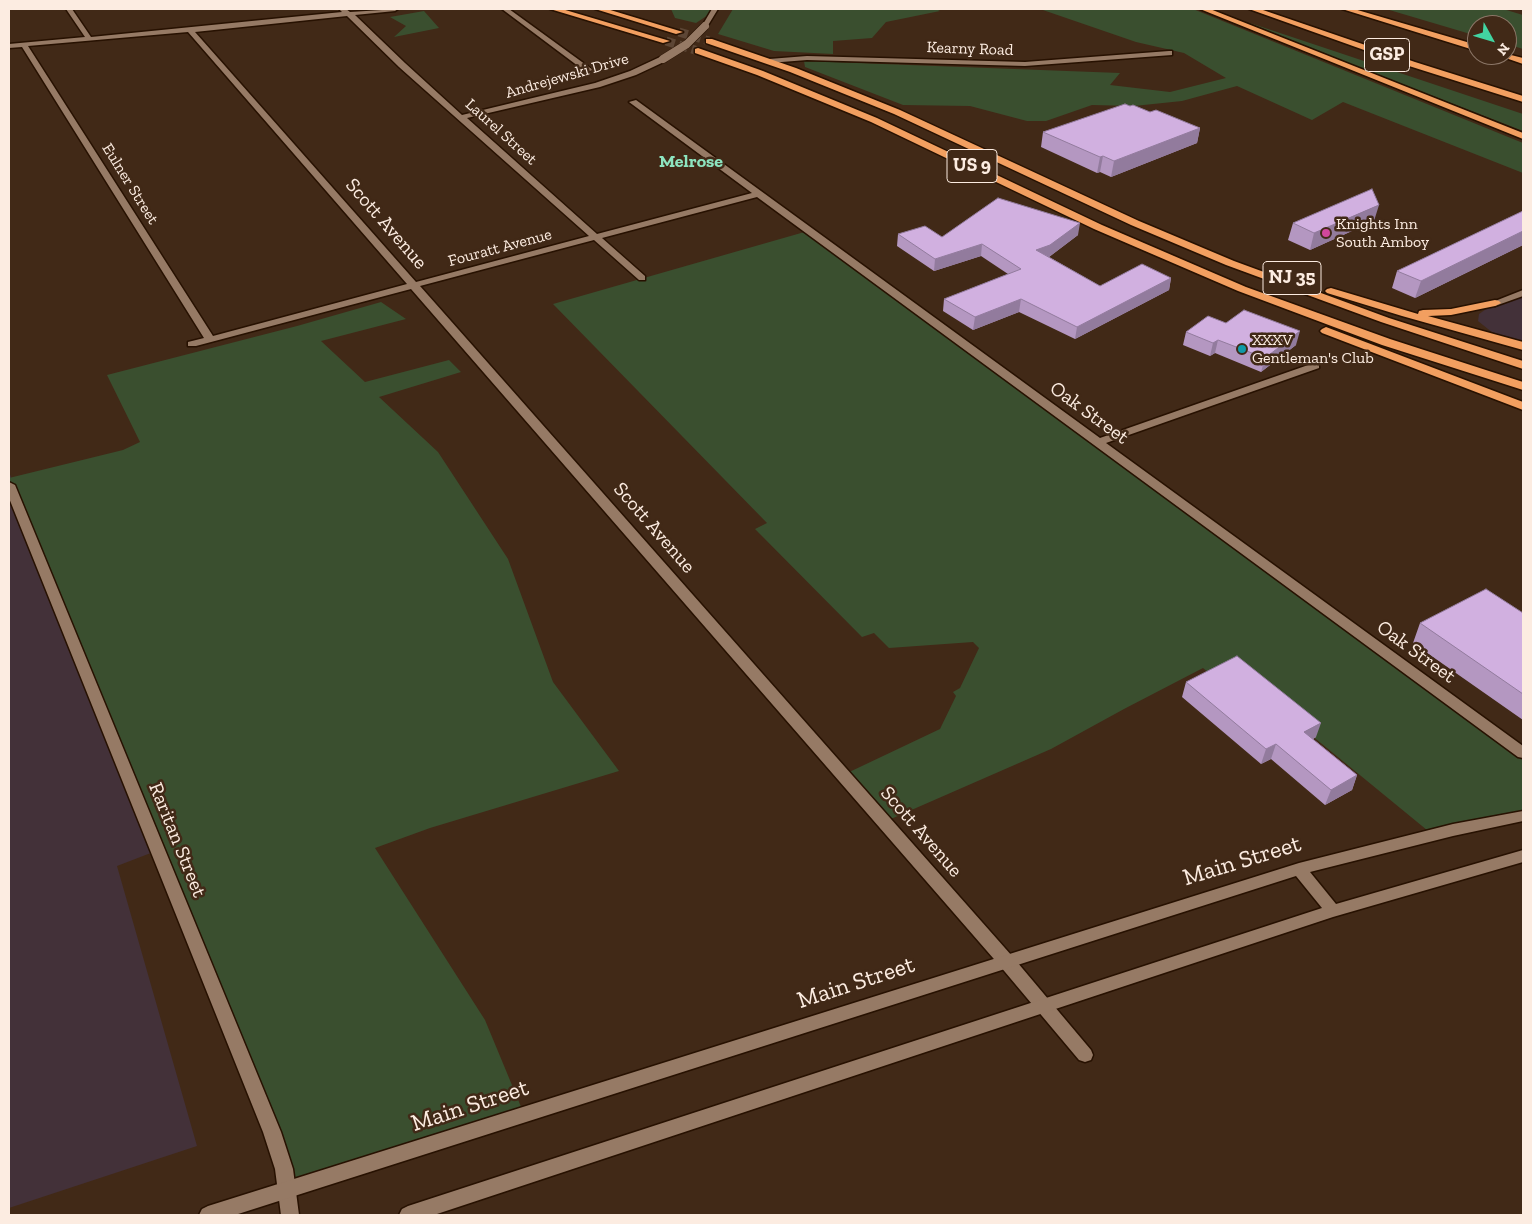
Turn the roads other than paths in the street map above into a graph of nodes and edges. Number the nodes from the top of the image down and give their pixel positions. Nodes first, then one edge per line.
1 (69, 9) edge
2 (342, 9) edge
3 (395, 9) edge
4 (505, 9) edge
5 (554, 9) edge
6 (599, 9) edge
7 (610, 9) edge
8 (715, 9) edge
9 (1204, 9) edge
10 (1253, 9) edge
11 (1346, 9) edge
12 (349, 14) junction
13 (620, 15) junction
14 (190, 30) junction
15 (678, 32) tunnel mouth
16 (90, 40) junction
17 (666, 41) tunnel mouth
18 (709, 41) tunnel mouth
19 (24, 45) junction
20 (1467, 45) edge
21 (9, 46) edge
22 (698, 52) tunnel mouth
23 (1169, 53) dead end
24 (769, 61) junction
25 (589, 70) dead end
26 (1523, 99) edge
27 (633, 102) dead end
28 (462, 117) junction
29 (1523, 136) edge
30 (758, 194) junction
31 (596, 237) junction
32 (1194, 248) junction
33 (642, 278) dead end
34 (413, 286) junction
35 (1242, 290) junction
36 (1523, 294) edge
37 (1495, 303) junction
38 (1390, 309) junction
39 (210, 339) junction
40 (192, 344) dead end
41 (1523, 345) edge
42 (1523, 365) edge
43 (1315, 366) dead end
44 (1523, 386) edge
45 (1523, 406) edge
46 (1098, 442) junction
47 (9, 485) edge
48 (1523, 753) edge
49 (1523, 816) edge
50 (1523, 856) edge
51 (1299, 869) junction
52 (1333, 911) junction
53 (1006, 961) junction
54 (1043, 1006) junction
55 (1085, 1055) dead end
56 (287, 1190) junction
57 (208, 1215) edge
58 (290, 1215) edge
59 (408, 1215) edge

1 - 16 street
2 - 12 street, Laurel Street
3 - 12 street
4 - 25 street
5 - 17 highway
6 - 13 highway
7 - 13 highway
8 - 28 street, Andrejewski Drive, bridge
9 - 29 highway
10 - 26 highway, GSP
11 - 20 highway, GSP
12 - 14 street
12 - 28 street, Laurel Street
13 - 15 highway
14 - 16 street
14 - 34 street, Scott Avenue
16 - 19 street
18 - 24 highway, US 9
19 - 21 street
19 - 39 street, Eulner Street
22 - 35 highway, US 9
23 - 24 street, Kearny Road
24 - 32 highway, US 9
27 - 30 street, Oak Street
28 - 31 street, Laurel Street
30 - 31 street, Fouratt Avenue
30 - 46 street, Oak Street
31 - 33 street, Laurel Street
31 - 34 street, Fouratt Avenue
32 - 38 highway, NJ 35
32 - 42 highway, US 9
34 - 39 street, Fouratt Avenue
34 - 53 street, Scott Avenue
35 - 44 highway, US 9
35 - 45 highway, NJ 35
36 - 37 street
37 - 38 highway
37 - 41 highway
38 - 41 highway, NJ 35
39 - 40 street, Fouratt Avenue
43 - 46 street
46 - 48 street, Oak Street
47 - 56 street, Raritan Street
49 - 51 street, Main Street
50 - 52 street
51 - 52 street
51 - 53 street, Main Street
52 - 54 street
53 - 54 street, Scott Avenue
53 - 56 street, Main Street
54 - 55 street, Scott Avenue
54 - 59 street
56 - 57 street, Main Street
56 - 58 street, Raritan Street

